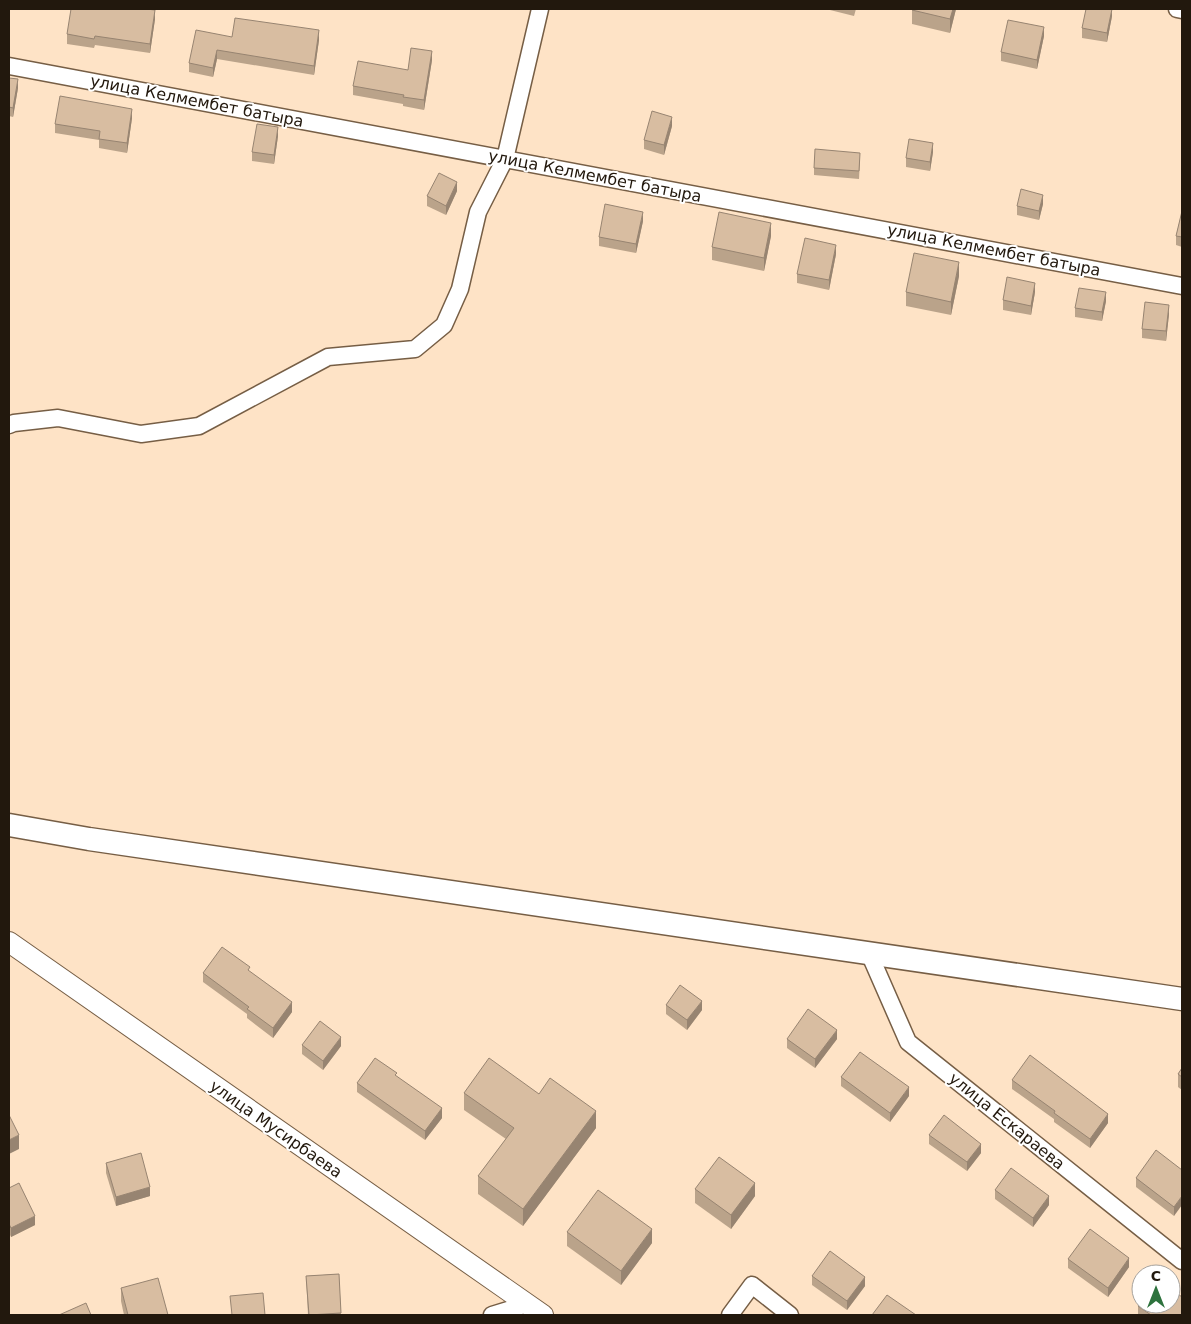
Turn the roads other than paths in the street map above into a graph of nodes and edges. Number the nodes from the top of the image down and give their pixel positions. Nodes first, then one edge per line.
1 (540, 9) edge
2 (1177, 9) edge
3 (1182, 10) edge
4 (9, 66) edge
5 (505, 159) junction
6 (1182, 286) edge
7 (9, 425) edge
8 (9, 825) edge
9 (9, 942) edge
10 (869, 953) junction
11 (1182, 998) edge
12 (1182, 1261) edge
13 (535, 1310) edge
14 (492, 1315) edge
15 (730, 1315) edge
16 (790, 1315) edge

1 - 5 street
2 - 3 street
4 - 5 street, улица Келмембет батыра
5 - 6 street, улица Келмембет батыра
5 - 7 street
8 - 10 main road
9 - 13 street, улица Мусирбаева
10 - 11 main road
10 - 12 street, улица Ескараева
13 - 14 street
15 - 16 street

